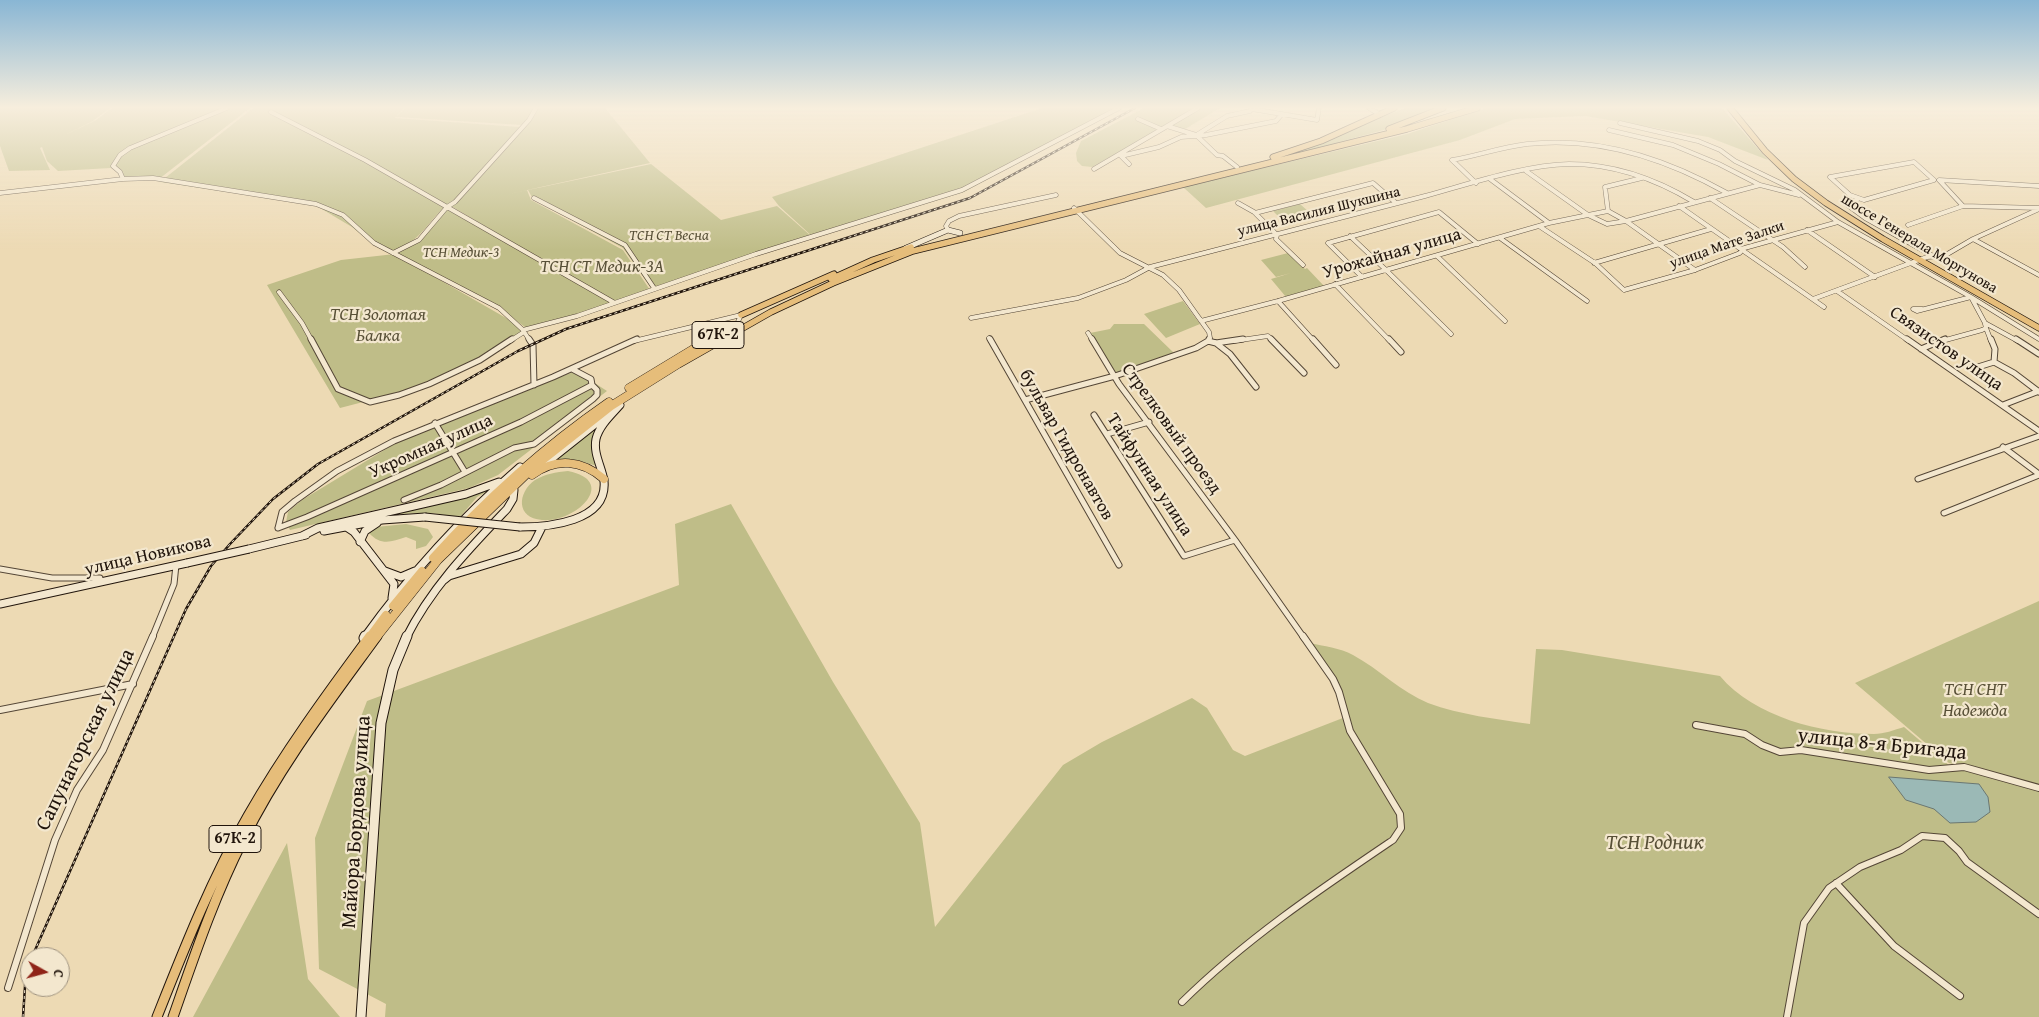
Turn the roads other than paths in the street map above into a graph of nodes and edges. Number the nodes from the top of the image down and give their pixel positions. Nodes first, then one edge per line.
1 (121, 155) edge
2 (356, 155) edge
3 (498, 155) edge
4 (1028, 155) edge
5 (1117, 155) edge
6 (1123, 155) edge
7 (1216, 155) edge
8 (1274, 155) edge
9 (1298, 155) edge
10 (1473, 155) edge
11 (1645, 155) edge
12 (1698, 155) edge
13 (1729, 155) edge
14 (1769, 155) edge
15 (1129, 164) dead end
16 (1237, 167) junction
17 (1748, 167) junction
18 (1094, 169) dead end
19 (1526, 171) junction
20 (1745, 178) junction
21 (123, 179) junction
22 (1490, 179) junction
23 (1647, 179) junction
24 (1476, 183) junction
25 (1760, 185) junction
26 (2039, 186) edge
27 (0, 193) edge
28 (1727, 193) junction
29 (1056, 195) dead end
30 (1804, 197) junction
31 (534, 198) dead end
32 (1710, 198) junction
33 (1857, 200) junction
34 (1694, 202) junction
35 (1238, 203) dead end
36 (1396, 203) junction
37 (447, 206) junction
38 (1679, 206) junction
39 (1963, 206) junction
40 (2039, 208) edge
41 (1076, 209) junction
42 (1608, 211) junction
43 (1256, 213) junction
44 (1590, 216) junction
45 (1626, 221) junction
46 (1838, 222) junction
47 (1549, 223) junction
48 (1908, 225) dead end
49 (1539, 226) junction
50 (1711, 229) junction
51 (948, 230) junction
52 (1807, 230) junction
53 (960, 233) junction
54 (1277, 235) junction
55 (1350, 236) junction
56 (1500, 238) junction
57 (1772, 239) junction
58 (1973, 239) junction
59 (954, 240) junction
60 (1478, 244) junction
61 (1659, 244) junction
62 (905, 248) junction
63 (1741, 249) junction
64 (393, 253) junction
65 (1437, 256) junction
66 (1933, 256) junction
67 (1919, 260) junction
68 (1594, 263) junction
69 (1911, 264) junction
70 (1303, 265) dead end
71 (1805, 267) dead end
72 (1150, 268) junction
73 (1386, 270) junction
74 (1695, 270) junction
75 (846, 271) junction
76 (2039, 275) edge
77 (1362, 277) junction
78 (1875, 277) junction
79 (1335, 284) junction
80 (654, 288) junction
81 (1837, 291) junction
82 (279, 292) dead end
83 (1971, 297) junction
84 (1813, 299) junction
85 (1278, 301) junction
86 (1587, 301) dead end
87 (613, 302) junction
88 (1824, 307) dead end
89 (1922, 309) dead end
90 (741, 315) junction
91 (971, 318) dead end
92 (1201, 321) junction
93 (1505, 321) dead end
94 (736, 326) junction
95 (1986, 326) junction
96 (2039, 328) edge
97 (523, 331) junction
98 (1088, 332) dead end
99 (1451, 334) dead end
100 (989, 338) dead end
101 (2039, 339) edge
102 (1208, 341) junction
103 (1216, 343) junction
104 (1921, 349) junction
105 (1401, 352) dead end
106 (2039, 354) edge
107 (1994, 362) junction
108 (1336, 365) dead end
109 (1978, 367) dead end
110 (572, 369) junction
111 (665, 372) junction
112 (1304, 373) dead end
113 (1115, 376) junction
114 (534, 385) junction
115 (592, 385) junction
116 (1256, 387) dead end
117 (2039, 392) edge
118 (1025, 400) junction
119 (620, 405) junction
120 (2003, 406) junction
121 (1094, 415) dead end
122 (1149, 422) junction
123 (435, 423) junction
124 (2039, 431) edge
125 (1107, 434) junction
126 (2039, 436) edge
127 (560, 437) junction
128 (2003, 448) junction
129 (453, 452) junction
130 (465, 472) junction
131 (536, 472) junction
132 (2039, 475) edge
133 (506, 479) junction
134 (604, 479) junction
135 (1918, 479) dead end
136 (514, 490) junction
137 (404, 500) dead end
138 (1944, 513) dead end
139 (485, 514) junction
140 (382, 520) junction
141 (345, 526) junction
142 (542, 527) junction
143 (302, 536) junction
144 (1235, 540) junction
145 (360, 542) junction
146 (176, 565) junction
147 (1119, 565) dead end
148 (0, 569) edge
149 (417, 570) junction
150 (385, 571) junction
151 (99, 582) junction
152 (439, 583) junction
153 (392, 601) junction
154 (0, 604) edge
155 (345, 675) junction
156 (133, 684) junction
157 (0, 710) edge
158 (1696, 725) dead end
159 (2039, 788) edge
160 (1836, 883) junction
161 (2039, 914) edge
162 (8, 988) dead end
163 (1960, 996) dead end
164 (1182, 1002) dead end
165 (156, 1017) edge
166 (173, 1017) edge
167 (361, 1017) edge
168 (1787, 1017) edge

1 - 21 street
2 - 37 street
3 - 37 street
4 - 80 street
5 - 18 street
6 - 15 street
7 - 16 street
8 - 16 main road, 67К-2
9 - 41 main road, 67К-2
10 - 24 street
11 - 28 street
12 - 20 street
13 - 17 street
14 - 67 main road, шоссе Генерала Моргунова
16 - 41 main road, 67К-2
17 - 20 street
17 - 30 street
19 - 22 street, улица Василия Шукшина
19 - 23 street, улица Василия Шукшина
19 - 44 street
20 - 25 street
21 - 27 street
21 - 64 street
22 - 24 street, улица Василия Шукшина
22 - 47 street
23 - 34 street, улица Василия Шукшина
23 - 42 street
24 - 36 street, улица Василия Шукшина
25 - 28 street
25 - 30 street
26 - 39 street
28 - 32 street
29 - 51 street
30 - 46 street
31 - 80 street
32 - 34 street
32 - 57 street
33 - 33 street
33 - 66 street
34 - 38 street
35 - 43 street
36 - 43 street
36 - 54 street, улица Василия Шукшина
37 - 64 street
37 - 87 street
38 - 45 street
38 - 50 street
39 - 40 street
39 - 48 street
40 - 58 street
41 - 53 main road, 67К-2
41 - 59 main road, 67К-2
41 - 72 street
42 - 44 street, Урожайная улица
42 - 45 street
43 - 54 street
44 - 45 street
44 - 47 street, Урожайная улица
45 - 61 street
46 - 52 street, улица Мате Залки
46 - 69 street
47 - 49 street, Урожайная улица
49 - 56 street, Урожайная улица
49 - 68 street
50 - 61 street
50 - 63 street
51 - 53 main road
51 - 62 main road
52 - 57 street, улица Мате Залки
52 - 78 street
53 - 59 main road
53 - 62 main road, 67К-2
54 - 70 street
54 - 72 street, улица Василия Шукшина
55 - 60 street
55 - 73 street
55 - 77 street
56 - 60 street, Урожайная улица
56 - 86 street
57 - 63 street, улица Мате Залки
57 - 71 street
58 - 66 street
58 - 76 street
59 - 111 main road, 67К-2
60 - 65 street, Урожайная улица
61 - 68 street
61 - 74 street
62 - 75 main road, 67К-2
63 - 74 street, улица Мате Залки
63 - 84 street
64 - 97 street
65 - 73 street, Урожайная улица
65 - 93 street
66 - 67 street
67 - 69 street
67 - 96 main road, шоссе Генерала Моргунова
68 - 74 street, улица Мате Залки
69 - 78 street
69 - 83 street
72 - 91 street, улица Василия Шукшина
72 - 92 street
73 - 77 street, Урожайная улица
73 - 99 street
75 - 90 main road
75 - 94 main road, 67К-2
77 - 79 street, Урожайная улица
78 - 81 street
79 - 85 street, Урожайная улица
79 - 105 street
80 - 87 street
81 - 84 street
81 - 104 street, Связистов улица
82 - 97 street
83 - 89 street
83 - 95 street
83 - 101 street
84 - 88 street
85 - 92 street, Урожайная улица
85 - 108 street
87 - 97 street
90 - 94 street
90 - 110 street
92 - 102 street
94 - 127 main road, 67К-2
95 - 104 street
95 - 106 street
95 - 107 street
97 - 114 street
98 - 113 street, Стрелковый проезд
100 - 118 street, бульвар Гидронавтов
102 - 103 street
102 - 113 street
103 - 112 street
103 - 116 street
104 - 120 street, Связистов улица
107 - 109 street
107 - 117 street
110 - 114 street
110 - 115 street
111 - 119 main road
111 - 139 main road, 67К-2
113 - 118 street
113 - 122 street, Стрелковый проезд
114 - 123 street
115 - 129 street, Укромная улица
115 - 130 street
117 - 120 street
118 - 147 street, бульвар Гидронавтов
119 - 131 main road
119 - 134 main road
120 - 124 street, Связистов улица
121 - 125 street, Тайфунная улица
122 - 125 street
122 - 144 street, Стрелковый проезд
123 - 129 street
123 - 129 street, Укромная улица
125 - 144 street, Тайфунная улица
126 - 128 street
127 - 133 main road
127 - 155 main road, 67К-2
128 - 132 street
128 - 135 street
129 - 130 street
130 - 137 street
131 - 134 main road
131 - 136 main road
132 - 138 street
133 - 143 main road, улица Новикова
133 - 149 main road
134 - 142 main road, улица Новикова
136 - 139 main road
136 - 152 main road, Майора Бордова улица
139 - 155 main road, 67К-2
140 - 141 main road, улица Новикова
140 - 142 main road, улица Новикова, bridge
140 - 145 main road
141 - 143 main road, улица Новикова
141 - 145 main road
142 - 152 main road
143 - 146 main road, улица Новикова, bridge
144 - 164 street, Стрелковый проезд
145 - 150 main road
146 - 151 main road, улица Новикова
146 - 156 street, Сапунагорская улица
148 - 151 street
149 - 150 main road
149 - 153 main road
150 - 153 main road
151 - 154 main road, улица Новикова
152 - 167 main road, Майора Бордова улица
153 - 155 main road
155 - 165 main road, 67К-2
155 - 166 main road, 67К-2
156 - 157 street
156 - 162 street, Сапунагорская улица
158 - 159 street, улица 8-я Бригада
160 - 161 street
160 - 163 street
160 - 168 street

